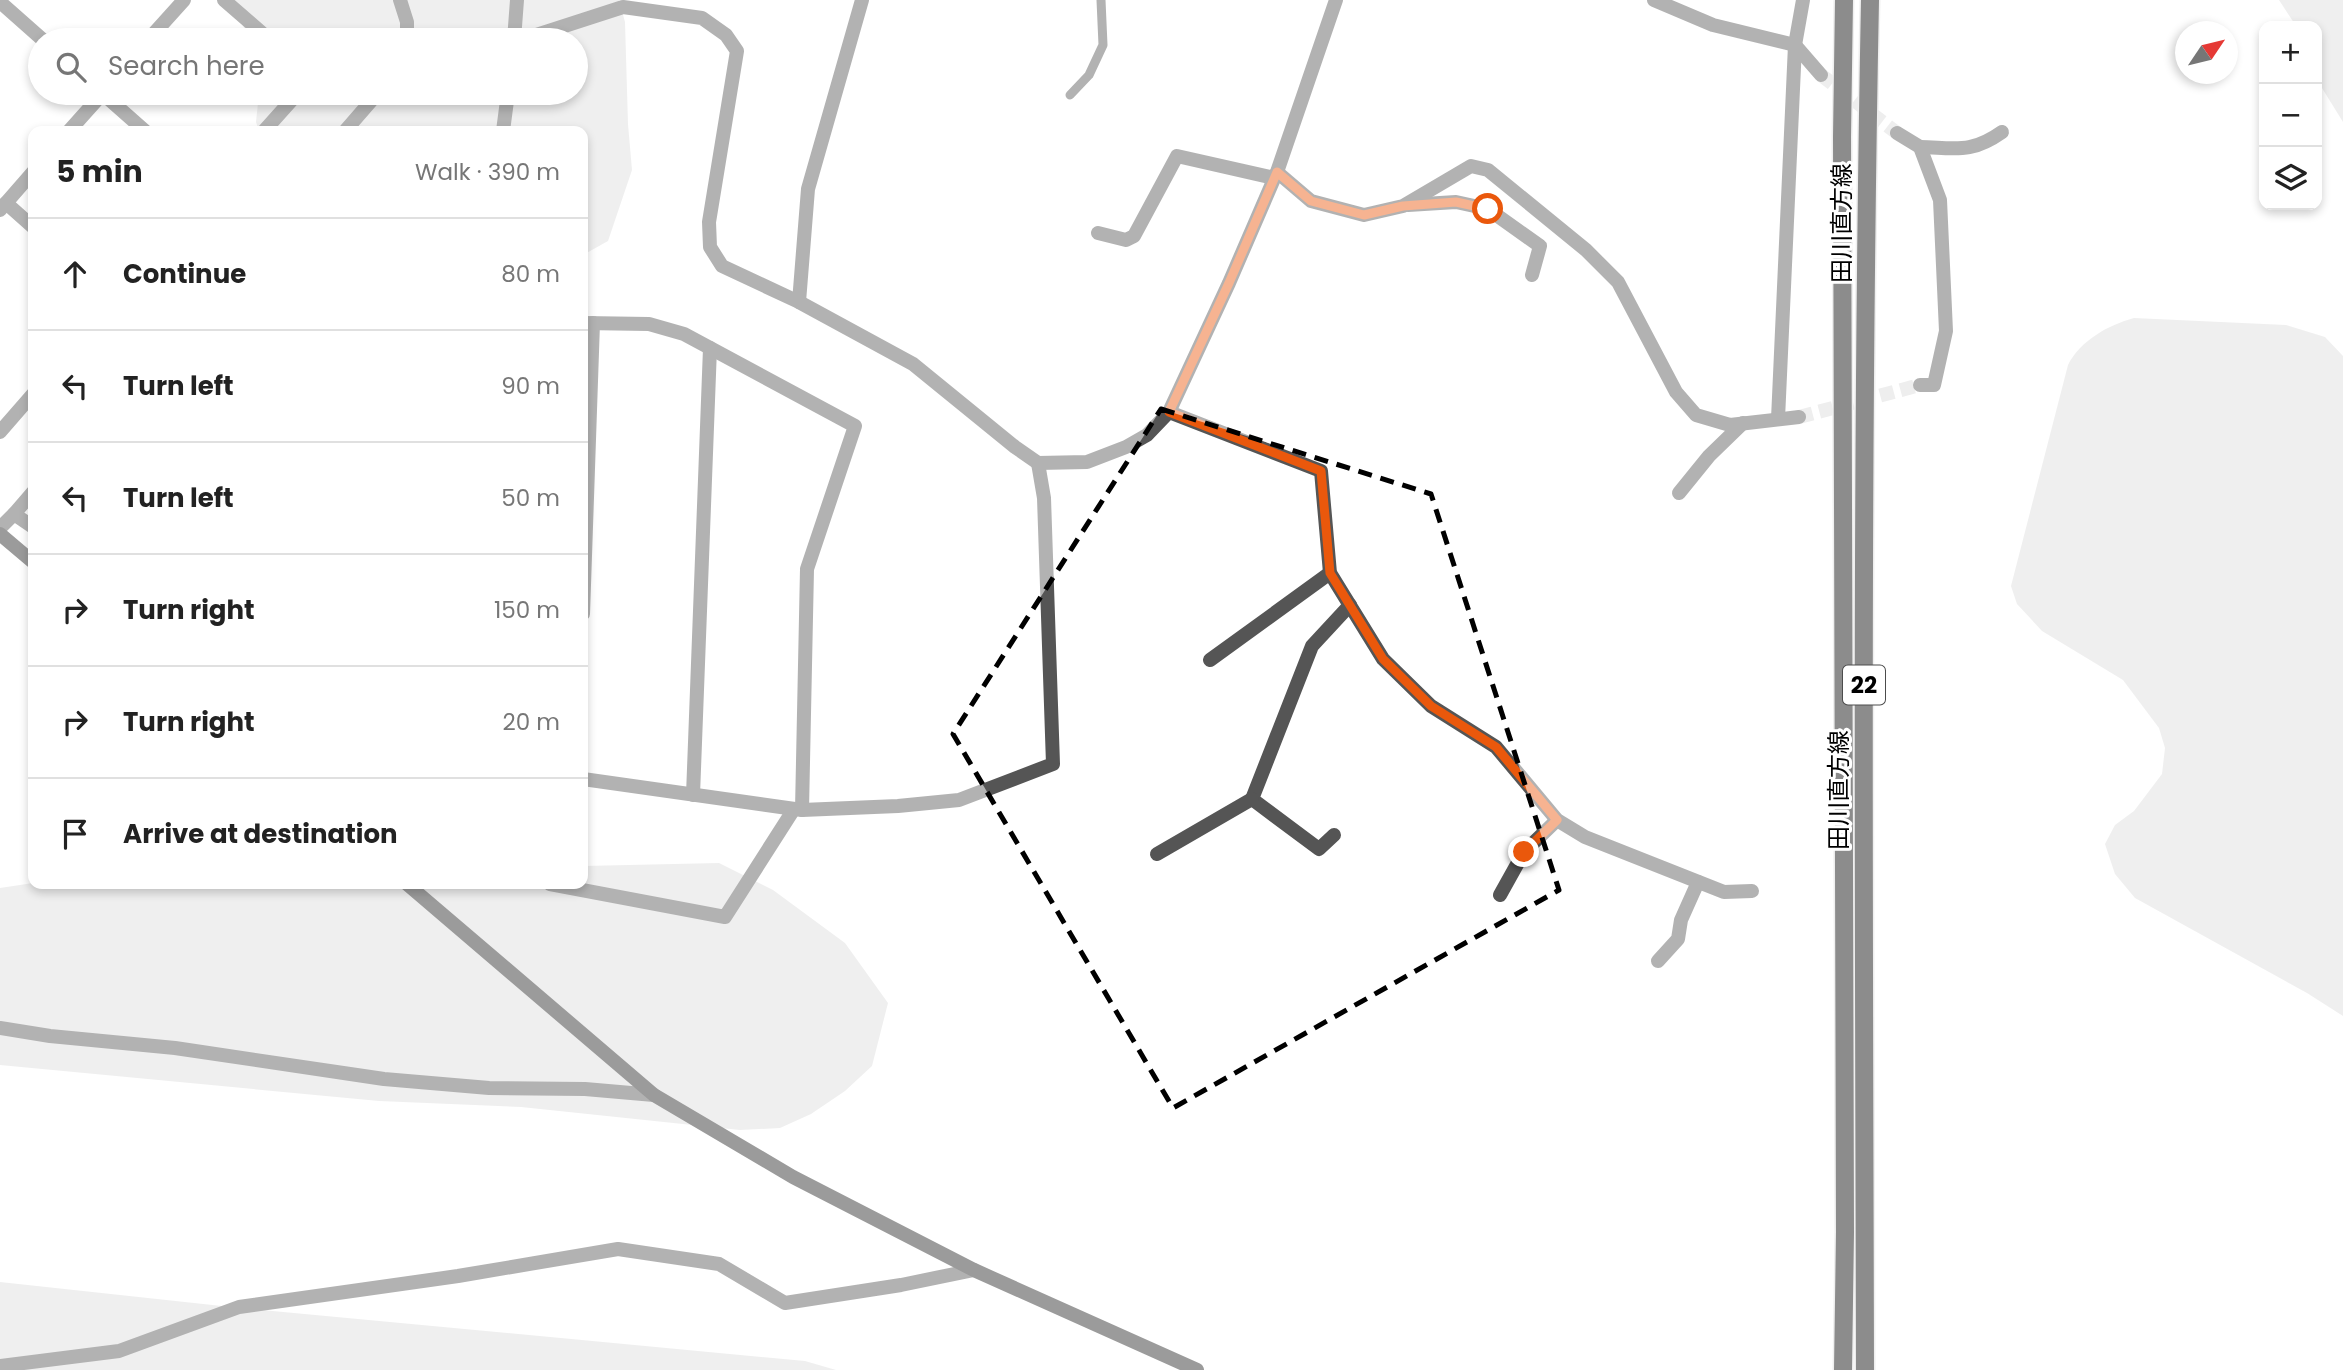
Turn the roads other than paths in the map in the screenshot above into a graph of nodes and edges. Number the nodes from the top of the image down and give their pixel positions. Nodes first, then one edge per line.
1 (184, 0) edge
2 (224, 0) edge
3 (400, 0) edge
4 (517, 0) edge
5 (862, 0) edge
6 (1101, 0) edge
7 (1336, 0) edge
8 (1654, 0) edge
9 (1803, 0) edge
10 (1844, 0) edge
11 (1870, 0) edge
12 (0, 2) edge
13 (29, 28) edge
14 (159, 28) edge
15 (256, 28) edge
16 (407, 28) edge
17 (515, 28) edge
18 (558, 28) edge
19 (1795, 45) junction
20 (1821, 75) tunnel mouth
21 (1070, 94) dead end
22 (92, 105) edge
23 (116, 105) edge
24 (287, 105) edge
25 (368, 105) edge
26 (506, 105) edge
27 (73, 126) edge
28 (139, 126) edge
29 (268, 126) edge
30 (349, 126) edge
31 (504, 126) edge
32 (2002, 132) dead end
33 (1897, 133) tunnel mouth
34 (1920, 147) junction
35 (1275, 175) junction
36 (28, 178) edge
37 (3, 206) edge
38 (1403, 206) junction
39 (28, 224) edge
40 (1098, 233) dead end
41 (1532, 275) dead end
42 (799, 302) junction
43 (588, 323) edge
44 (710, 348) junction
45 (1920, 385) tunnel mouth
46 (28, 400) edge
47 (1169, 412) junction
48 (1799, 417) tunnel mouth
49 (1779, 419) junction
50 (1742, 424) junction
51 (0, 432) edge
52 (1038, 463) junction
53 (1679, 493) dead end
54 (28, 498) edge
55 (14, 513) junction
56 (28, 523) edge
57 (0, 528) edge
58 (0, 534) edge
59 (28, 558) edge
60 (1330, 573) junction
61 (1350, 605) junction
62 (1210, 660) dead end
63 (588, 780) edge
64 (693, 794) junction
65 (1252, 799) junction
66 (798, 809) junction
67 (1557, 820) junction
68 (1334, 835) dead end
69 (1157, 854) dead end
70 (1698, 882) junction
71 (413, 889) edge
72 (576, 889) edge
73 (1752, 891) dead end
74 (1500, 895) dead end
75 (1658, 961) dead end
76 (0, 1028) edge
77 (654, 1095) junction
78 (974, 1270) junction
79 (0, 1366) edge
80 (1197, 1370) edge
81 (1843, 1370) edge
82 (1865, 1370) edge

1 - 14 street
2 - 15 street
3 - 16 street
4 - 17 street
5 - 42 street
6 - 21 lane
7 - 35 street
8 - 19 street
9 - 19 street
10 - 81 main road, 田川直方線 / 22
11 - 82 main road, 田川直方線 / 22
12 - 13 street
18 - 42 street
19 - 20 street
19 - 49 street
22 - 27 street
23 - 28 street
24 - 29 street
25 - 30 street
26 - 31 street
32 - 34 street
33 - 34 street
34 - 45 street
35 - 38 street
35 - 40 street
35 - 47 street
36 - 37 street
37 - 39 street
38 - 41 street
38 - 50 street
42 - 52 street
43 - 44 street
44 - 64 street
44 - 66 street
46 - 51 street
47 - 52 street
47 - 60 street
48 - 49 street
49 - 50 street
50 - 53 street
52 - 66 street
54 - 55 street
55 - 56 street
55 - 57 street
58 - 59 street
60 - 61 street
60 - 62 street
61 - 65 street
61 - 67 street
63 - 64 street
64 - 66 street
65 - 68 street
65 - 69 street
66 - 72 street
67 - 70 street
67 - 74 street
70 - 73 street
70 - 75 street
71 - 77 street
76 - 77 street
77 - 78 street
78 - 79 street
78 - 80 street

